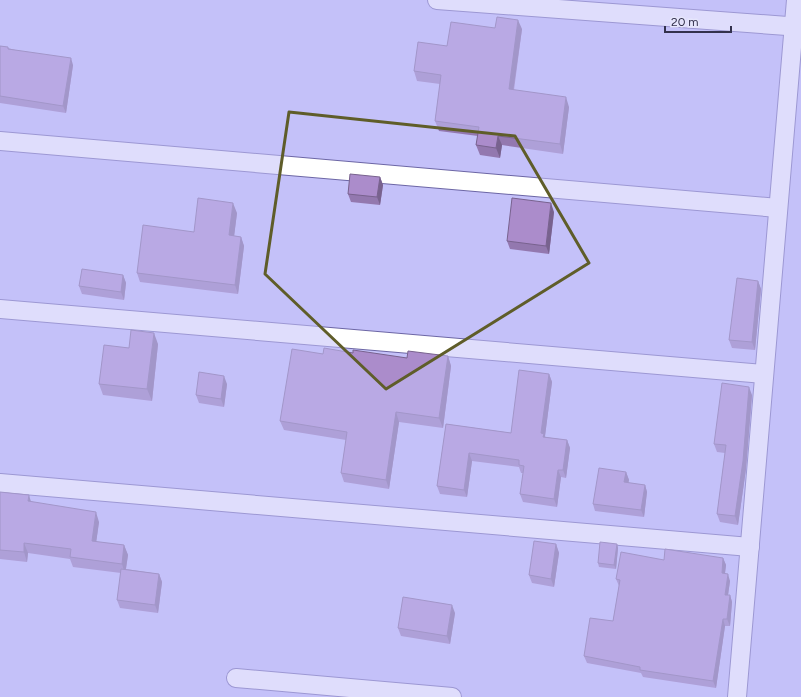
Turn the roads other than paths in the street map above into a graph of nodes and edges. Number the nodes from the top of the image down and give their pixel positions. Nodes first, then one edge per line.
1 (437, 0) edge
2 (796, 0) edge
3 (797, 27) edge
4 (0, 141) edge
5 (778, 208) junction
6 (0, 308) edge
7 (764, 374) junction
8 (0, 483) edge
9 (750, 547) junction
10 (236, 678) dead end
11 (452, 697) edge
12 (737, 697) edge

1 - 3 street
2 - 3 street
3 - 5 street
4 - 5 street
5 - 7 street
6 - 7 street
7 - 9 street
8 - 9 street
9 - 12 street
10 - 11 street

